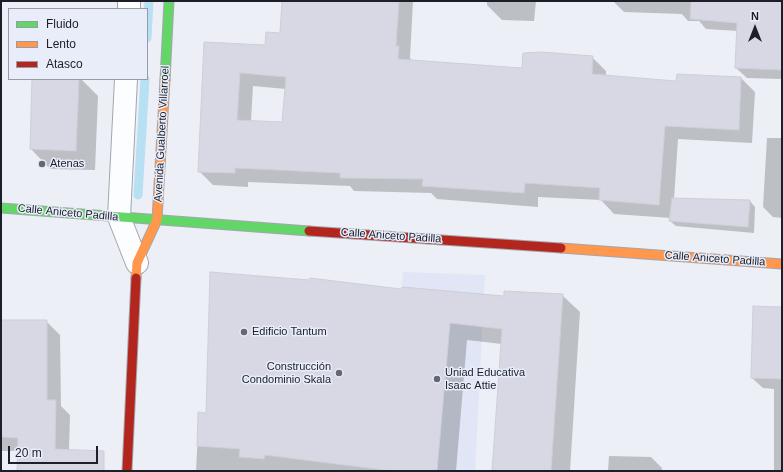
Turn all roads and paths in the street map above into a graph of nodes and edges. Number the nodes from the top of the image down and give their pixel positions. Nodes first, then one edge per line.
1 (170, 1) edge
2 (126, 80) edge
3 (1, 208) edge
4 (119, 218) junction
5 (157, 220) junction
6 (137, 263) junction
7 (782, 264) edge
8 (127, 471) edge

1 - 5 main road, Avenida Gualberto Villarroel
2 - 4 street, Avenida Gualberto Villarroel
3 - 4 main road, Calle Aniceto Padilla
4 - 5 main road, Calle Aniceto Padilla
4 - 6 street, Avenida Gualberto Villarroel
5 - 6 main road, Avenida Gualberto Villarroel
5 - 7 main road, Calle Aniceto Padilla
6 - 8 main road, Avenida Gualberto Villarroel

